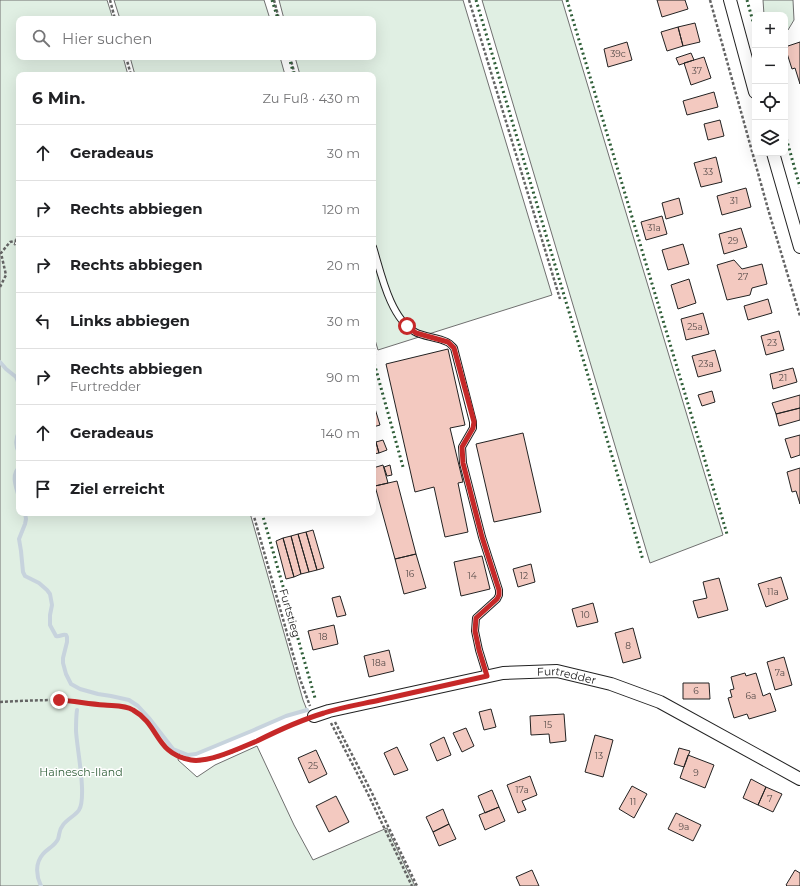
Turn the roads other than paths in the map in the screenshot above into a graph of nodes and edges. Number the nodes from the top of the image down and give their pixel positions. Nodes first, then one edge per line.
1 (730, 0) edge
2 (753, 84) edge
3 (774, 156) edge
4 (800, 247) edge
5 (376, 256) edge
6 (487, 676) junction
7 (323, 713) road end
8 (800, 779) edge

1 - 2 street
3 - 4 street
5 - 6 lane
6 - 7 street, Furtredder
6 - 8 street, Furtredder

